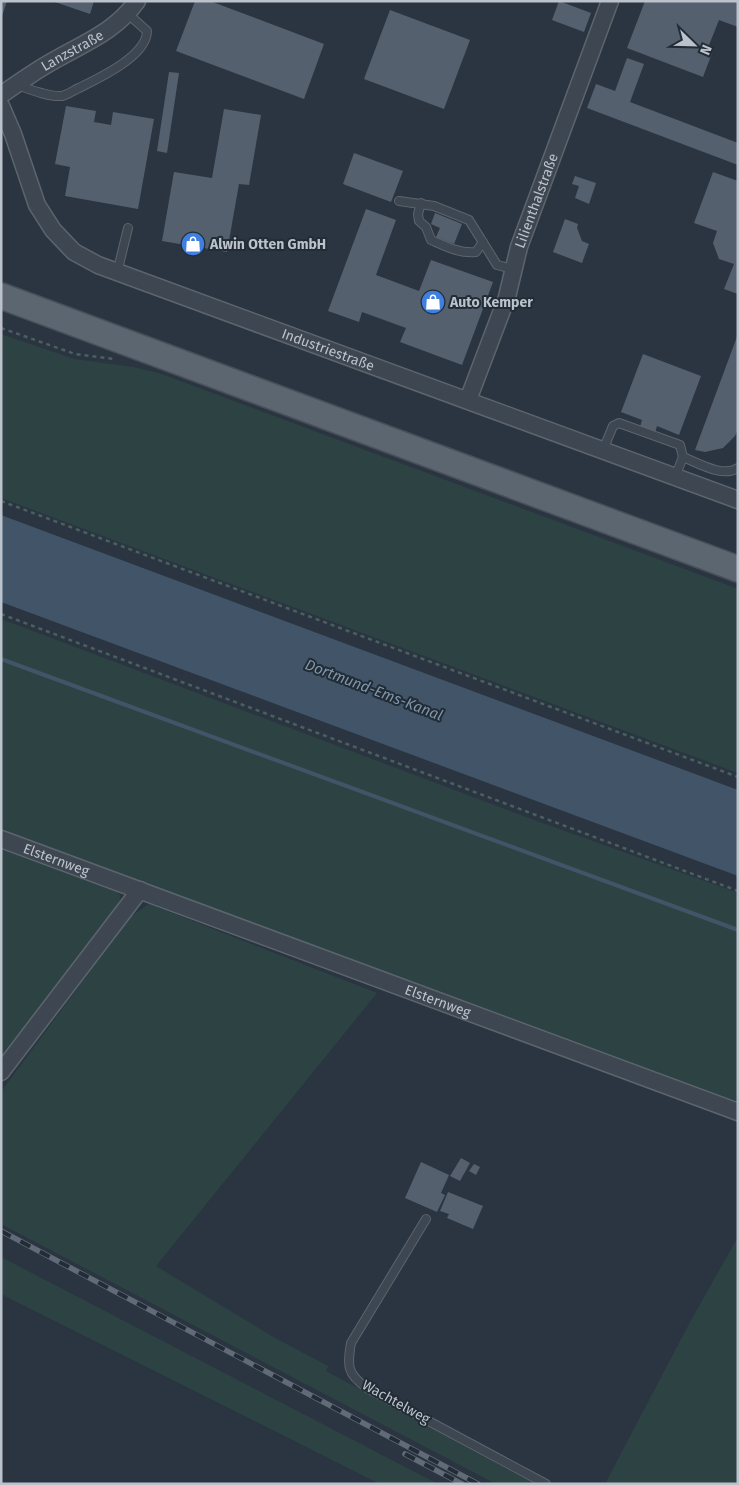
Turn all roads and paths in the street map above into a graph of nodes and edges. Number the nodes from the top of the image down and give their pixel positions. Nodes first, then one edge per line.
1 (610, 1) edge
2 (132, 7) edge
3 (16, 84) junction
4 (1, 95) edge
5 (1, 106) edge
6 (399, 201) dead end
7 (421, 204) junction
8 (128, 228) dead end
9 (483, 242) junction
10 (514, 269) junction
11 (117, 273) junction
12 (1, 296) edge
13 (468, 400) junction
14 (603, 450) junction
15 (683, 458) junction
16 (738, 468) edge
17 (675, 477) junction
18 (738, 500) edge
19 (1, 501) edge
20 (738, 569) edge
21 (1, 614) edge
22 (738, 777) edge
23 (1, 839) edge
24 (140, 890) junction
25 (738, 891) edge
26 (1, 1072) edge
27 (738, 1112) edge
28 (426, 1219) dead end
29 (546, 1484) edge

1 - 10 street, Lilienthalstraße
2 - 3 street, Lanzstraße
2 - 3 lane
3 - 4 street, Lanzstraße
5 - 11 street, Industriestraße
6 - 7 lane
7 - 9 lane
7 - 9 lane
8 - 11 lane
9 - 10 lane
10 - 13 street, Lilienthalstraße
11 - 13 street, Industriestraße
12 - 20 main road
13 - 14 street, Industriestraße
14 - 15 lane
14 - 17 street, Industriestraße
15 - 16 lane
15 - 17 lane
17 - 18 street, Industriestraße
19 - 22 path
21 - 25 path
23 - 24 street, Elsternweg
24 - 26 street
24 - 27 street, Elsternweg
28 - 29 lane, Wachtelweg

